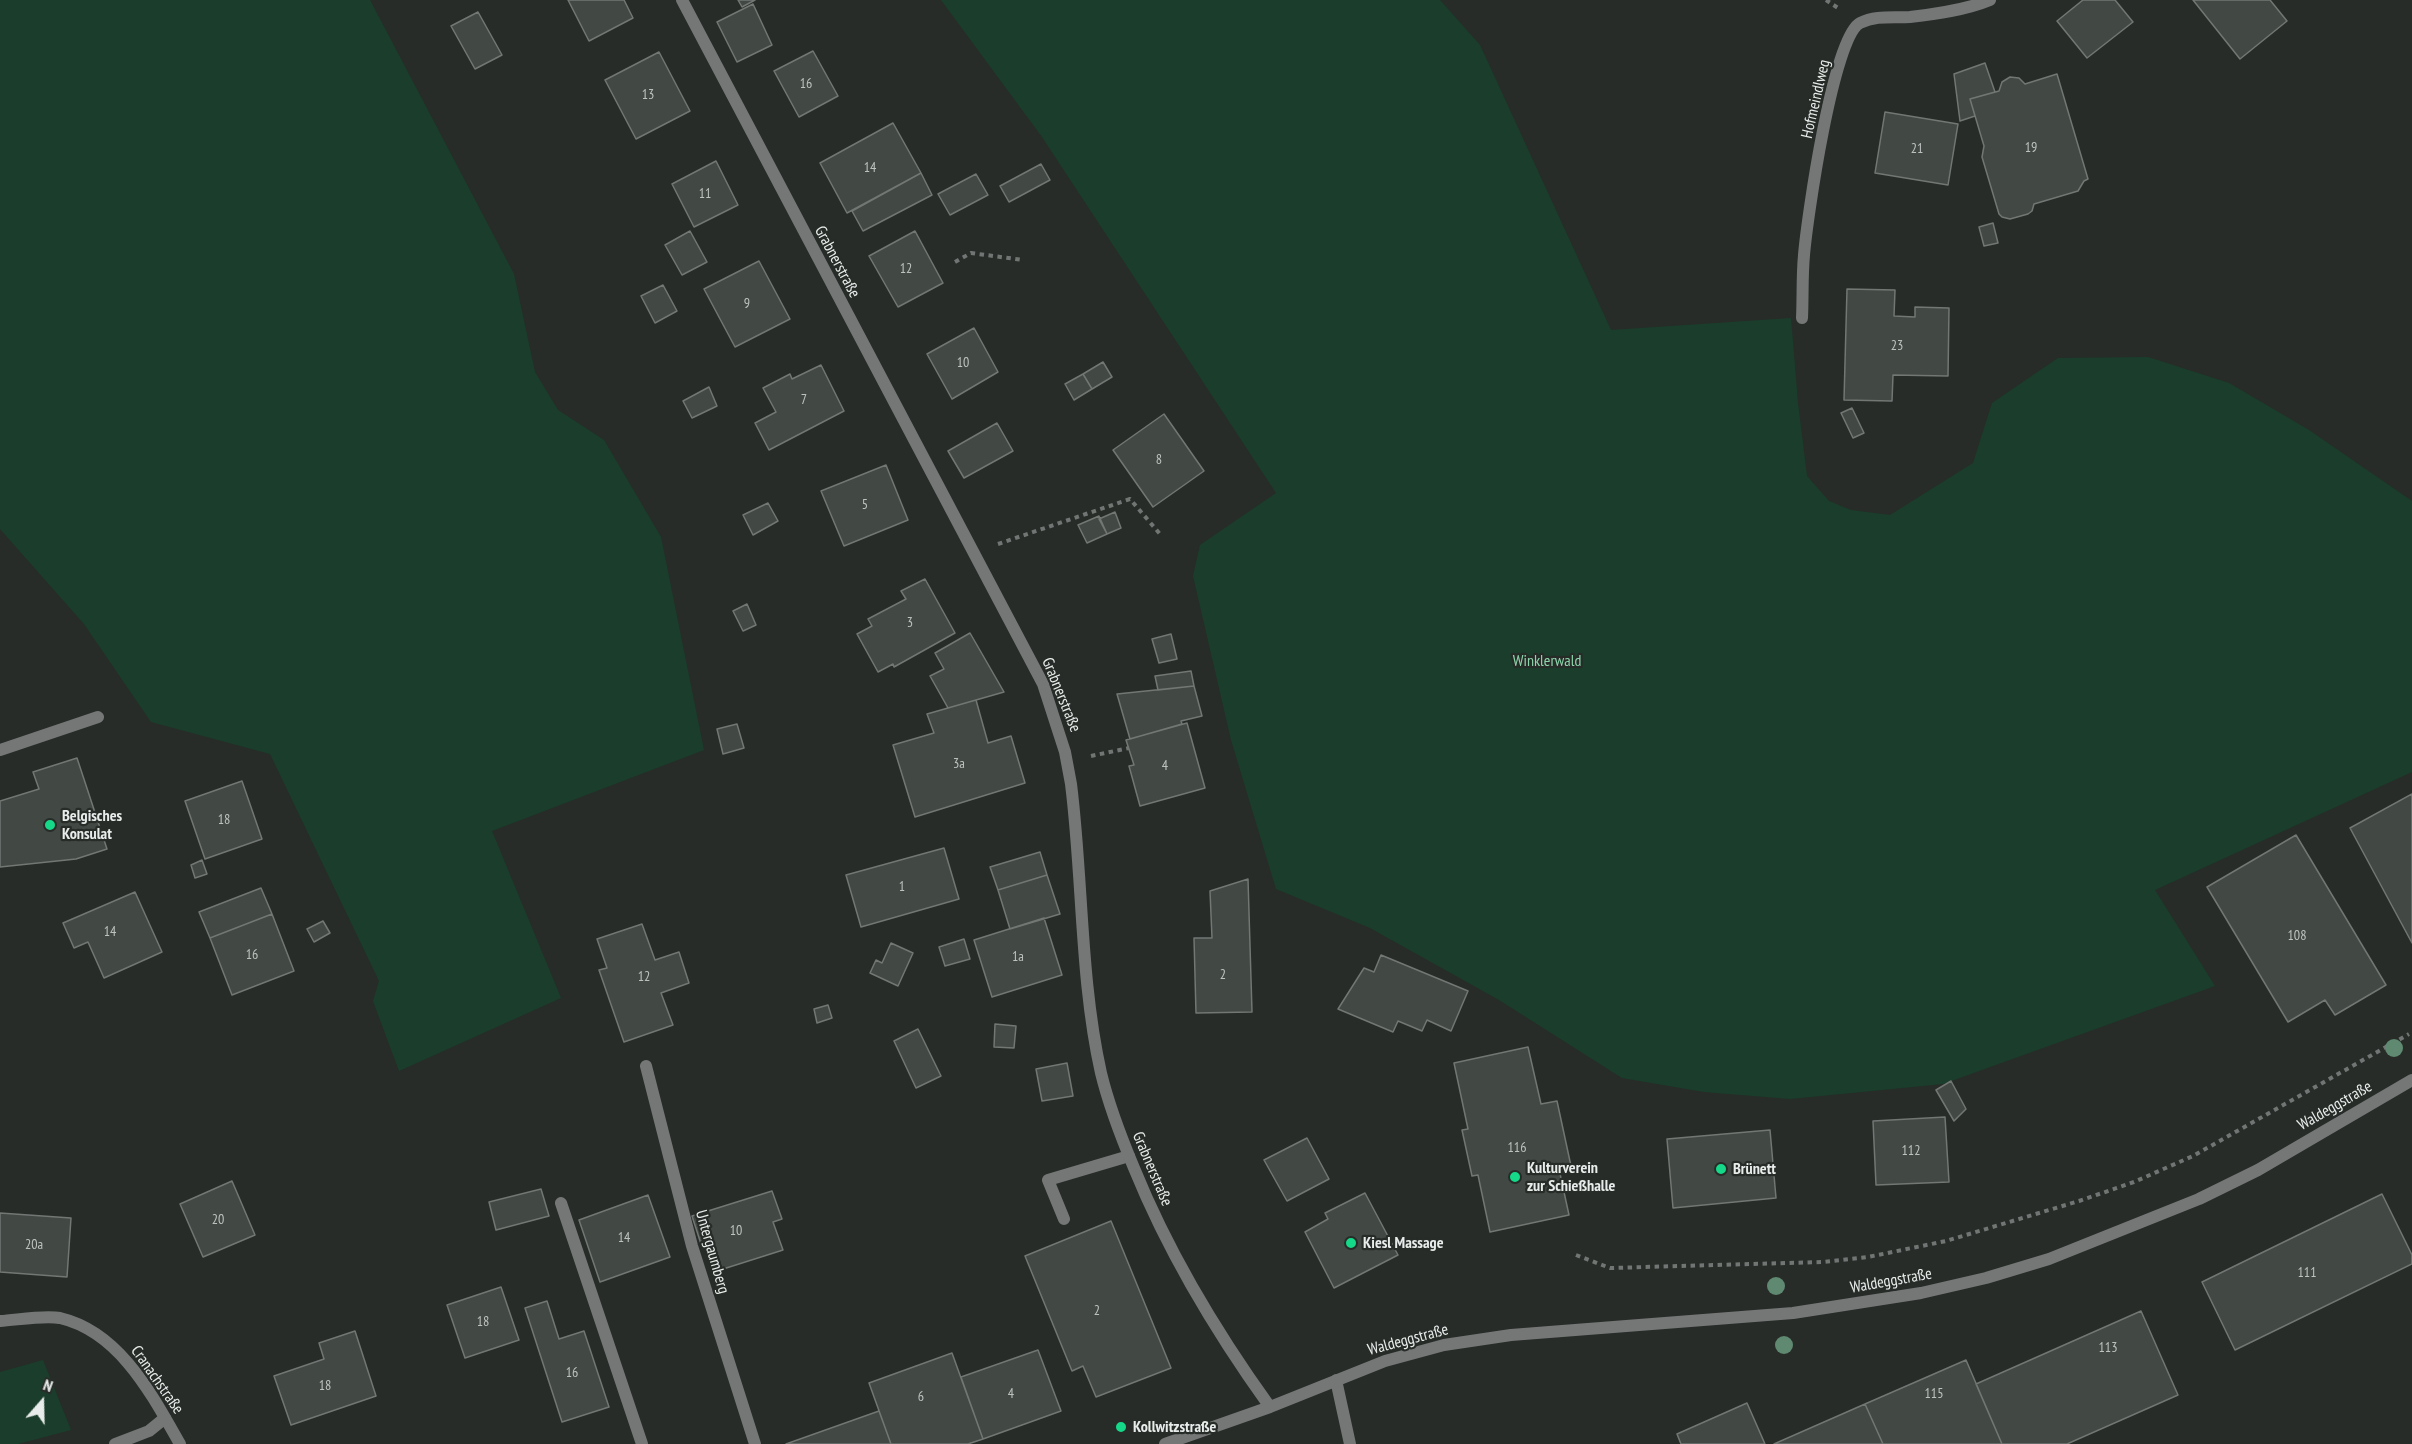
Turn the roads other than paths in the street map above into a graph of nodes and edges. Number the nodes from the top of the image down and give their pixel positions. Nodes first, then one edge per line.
1 (682, 0) edge
2 (1990, 0) edge
3 (1802, 318) dead end
4 (98, 717) dead end
5 (0, 750) edge
6 (646, 1066) dead end
7 (2412, 1080) edge
8 (1129, 1156) junction
9 (561, 1203) dead end
10 (1064, 1219) dead end
11 (0, 1321) edge
12 (1336, 1380) junction
13 (1270, 1407) junction
14 (165, 1418) junction
15 (115, 1444) edge
16 (180, 1444) edge
17 (642, 1444) edge
18 (755, 1444) edge
19 (1165, 1444) edge
20 (1350, 1444) edge

1 - 8 street, Grabnerstraße
2 - 3 street, Hofmeindlweg
4 - 5 street
6 - 18 street, Untergaumberg
7 - 12 street, Waldeggstraße
8 - 10 street
8 - 13 street, Grabnerstraße
9 - 17 street
11 - 14 street, Cranachstraße
12 - 13 street, Waldeggstraße
12 - 20 street
13 - 19 street, Waldeggstraße
14 - 15 street
14 - 16 street, Cranachstraße

